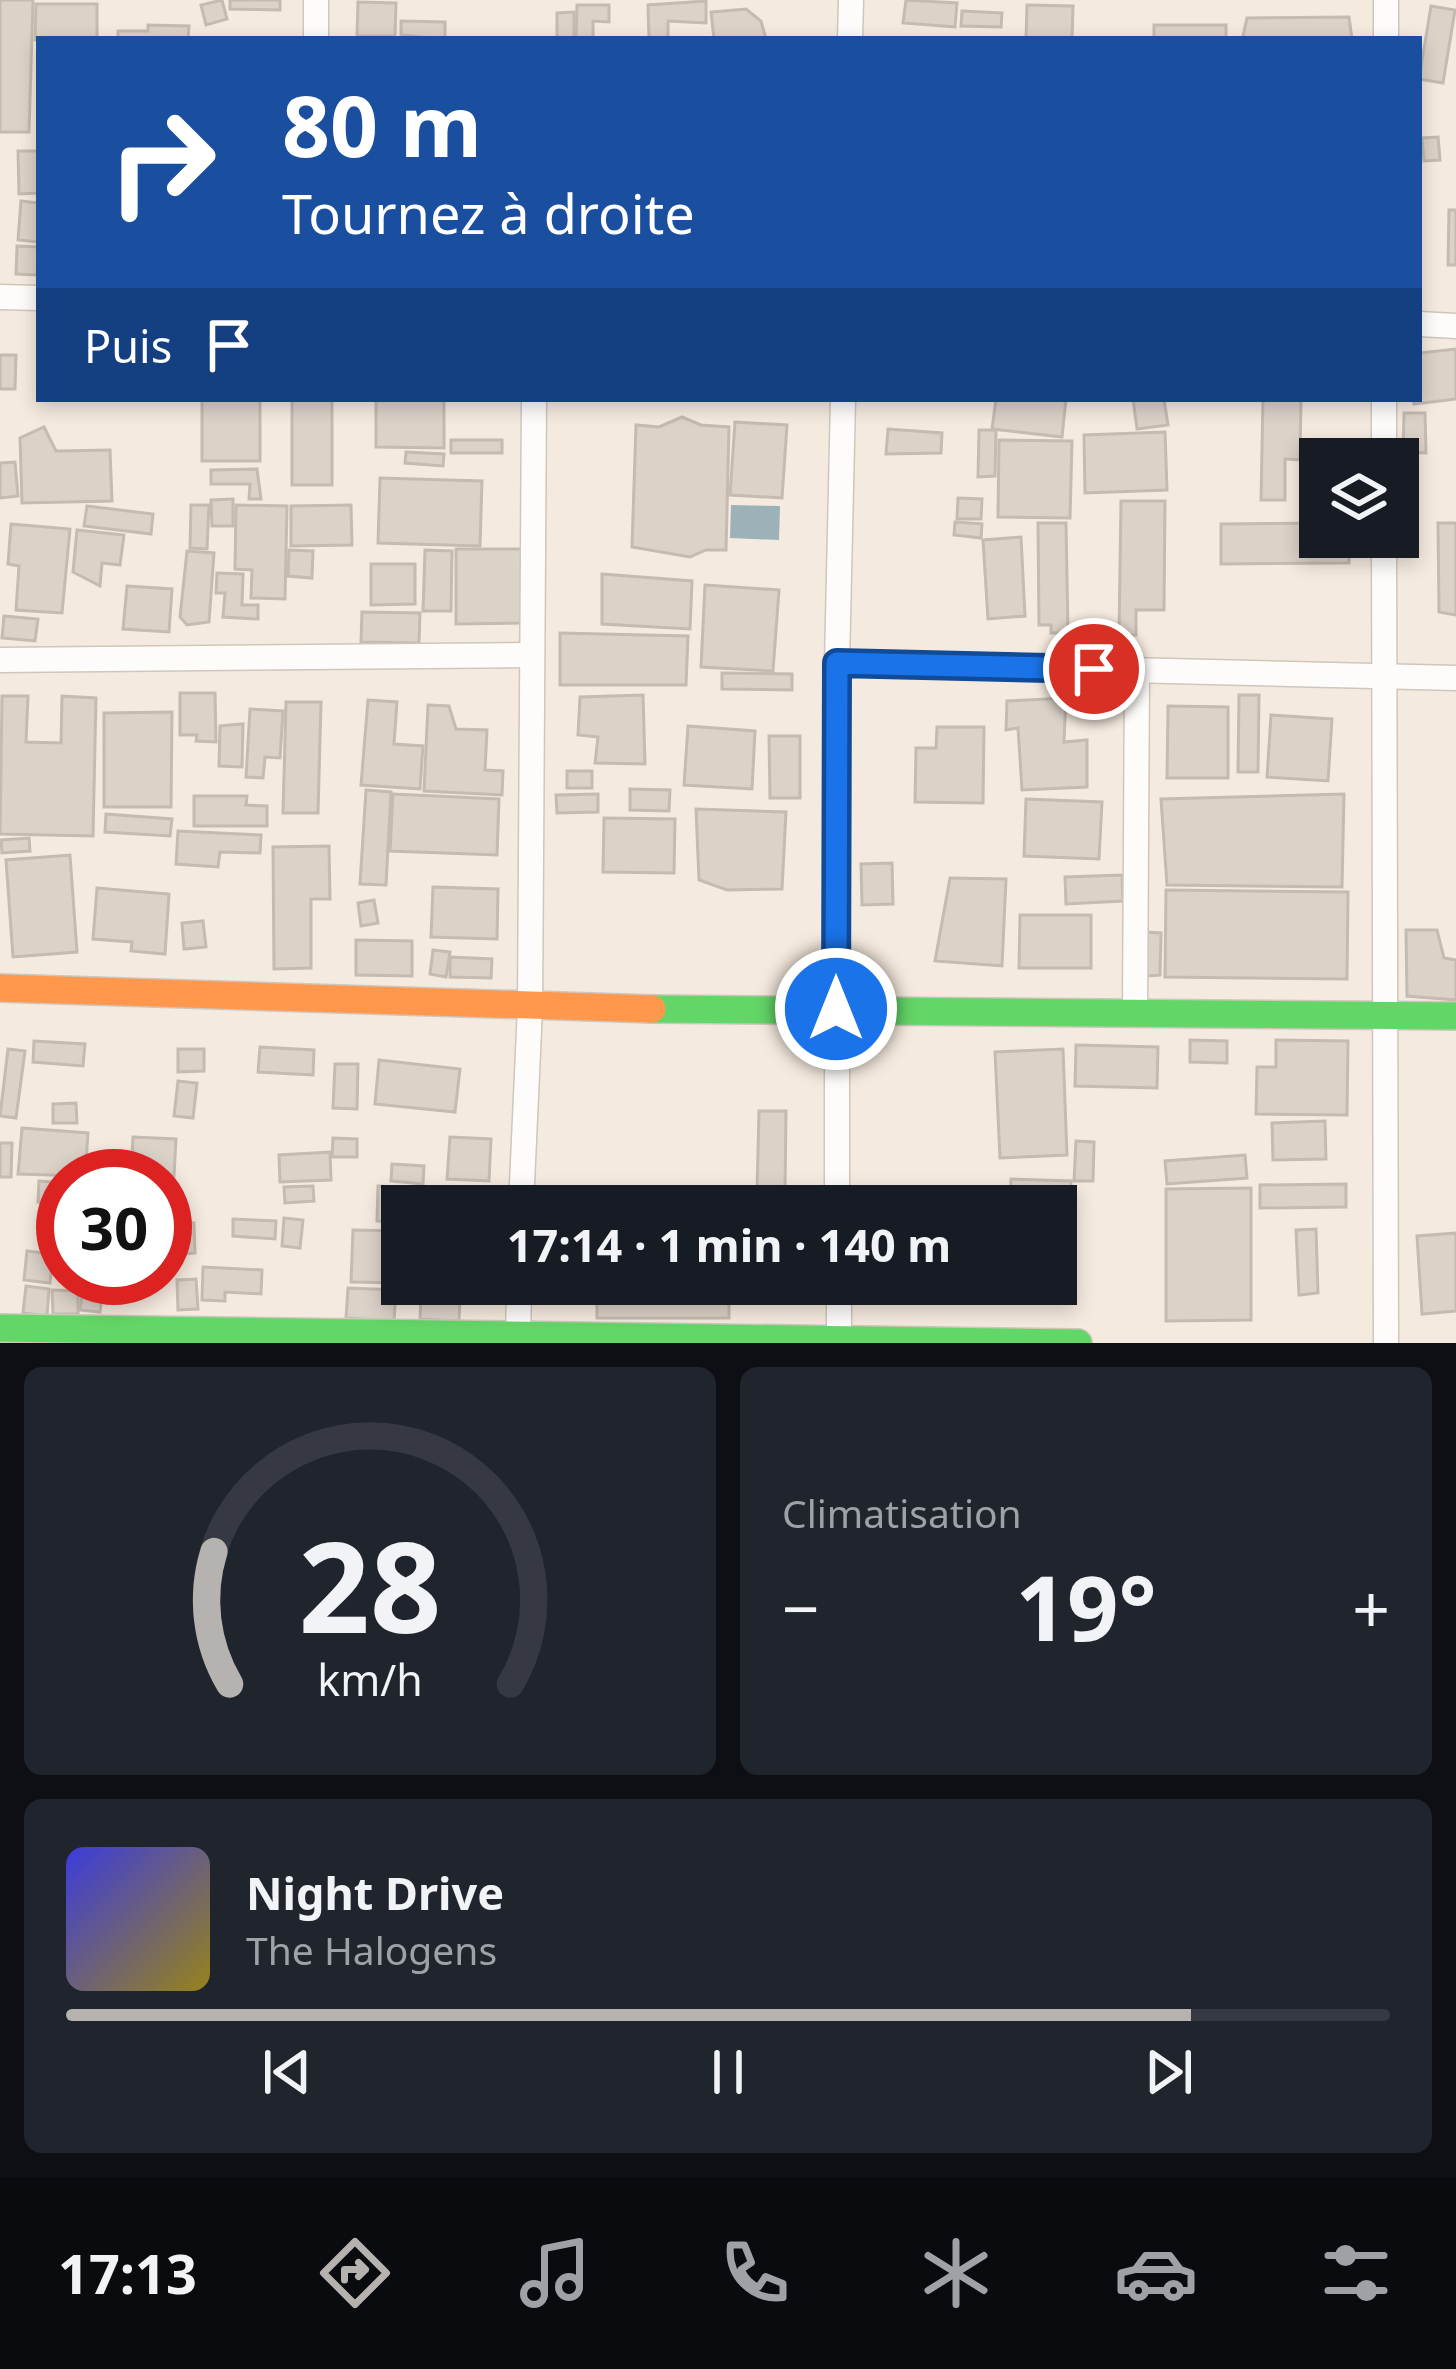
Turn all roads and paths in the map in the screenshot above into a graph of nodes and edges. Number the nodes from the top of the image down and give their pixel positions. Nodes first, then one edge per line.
1 (316, 0) edge
2 (851, 0) edge
3 (1386, 0) edge
4 (316, 36) edge
5 (850, 36) edge
6 (1386, 36) edge
7 (0, 297) edge
8 (36, 298) edge
9 (1422, 324) edge
10 (1456, 326) edge
11 (534, 402) edge
12 (842, 402) edge
13 (1384, 402) edge
14 (1384, 438) edge
15 (1384, 558) edge
16 (532, 655) junction
17 (0, 660) edge
18 (837, 663) junction
19 (1137, 670) junction
20 (1385, 676) junction
21 (1456, 678) edge
22 (0, 988) edge
23 (530, 1008) junction
24 (836, 1009) junction
25 (1135, 1013) junction
26 (1383, 1016) junction
27 (1456, 1016) edge
28 (521, 1185) edge
29 (837, 1185) edge
30 (519, 1305) edge
31 (838, 1305) edge
32 (0, 1328) edge
33 (518, 1338) edge
34 (839, 1341) edge
35 (1078, 1343) edge
36 (1385, 1343) edge

1 - 4 street
2 - 5 street
3 - 6 street
7 - 8 street
9 - 10 street
11 - 16 street
12 - 18 street
13 - 14 street
15 - 20 street
16 - 17 street
16 - 23 street
18 - 19 street
18 - 24 street
19 - 20 street
19 - 25 street
20 - 21 street
20 - 26 street
22 - 23 street
23 - 24 street
23 - 28 street
24 - 25 street
24 - 29 street
25 - 26 street
26 - 27 street
26 - 36 street
30 - 33 street
31 - 34 street
32 - 33 street
33 - 34 street
34 - 35 street

